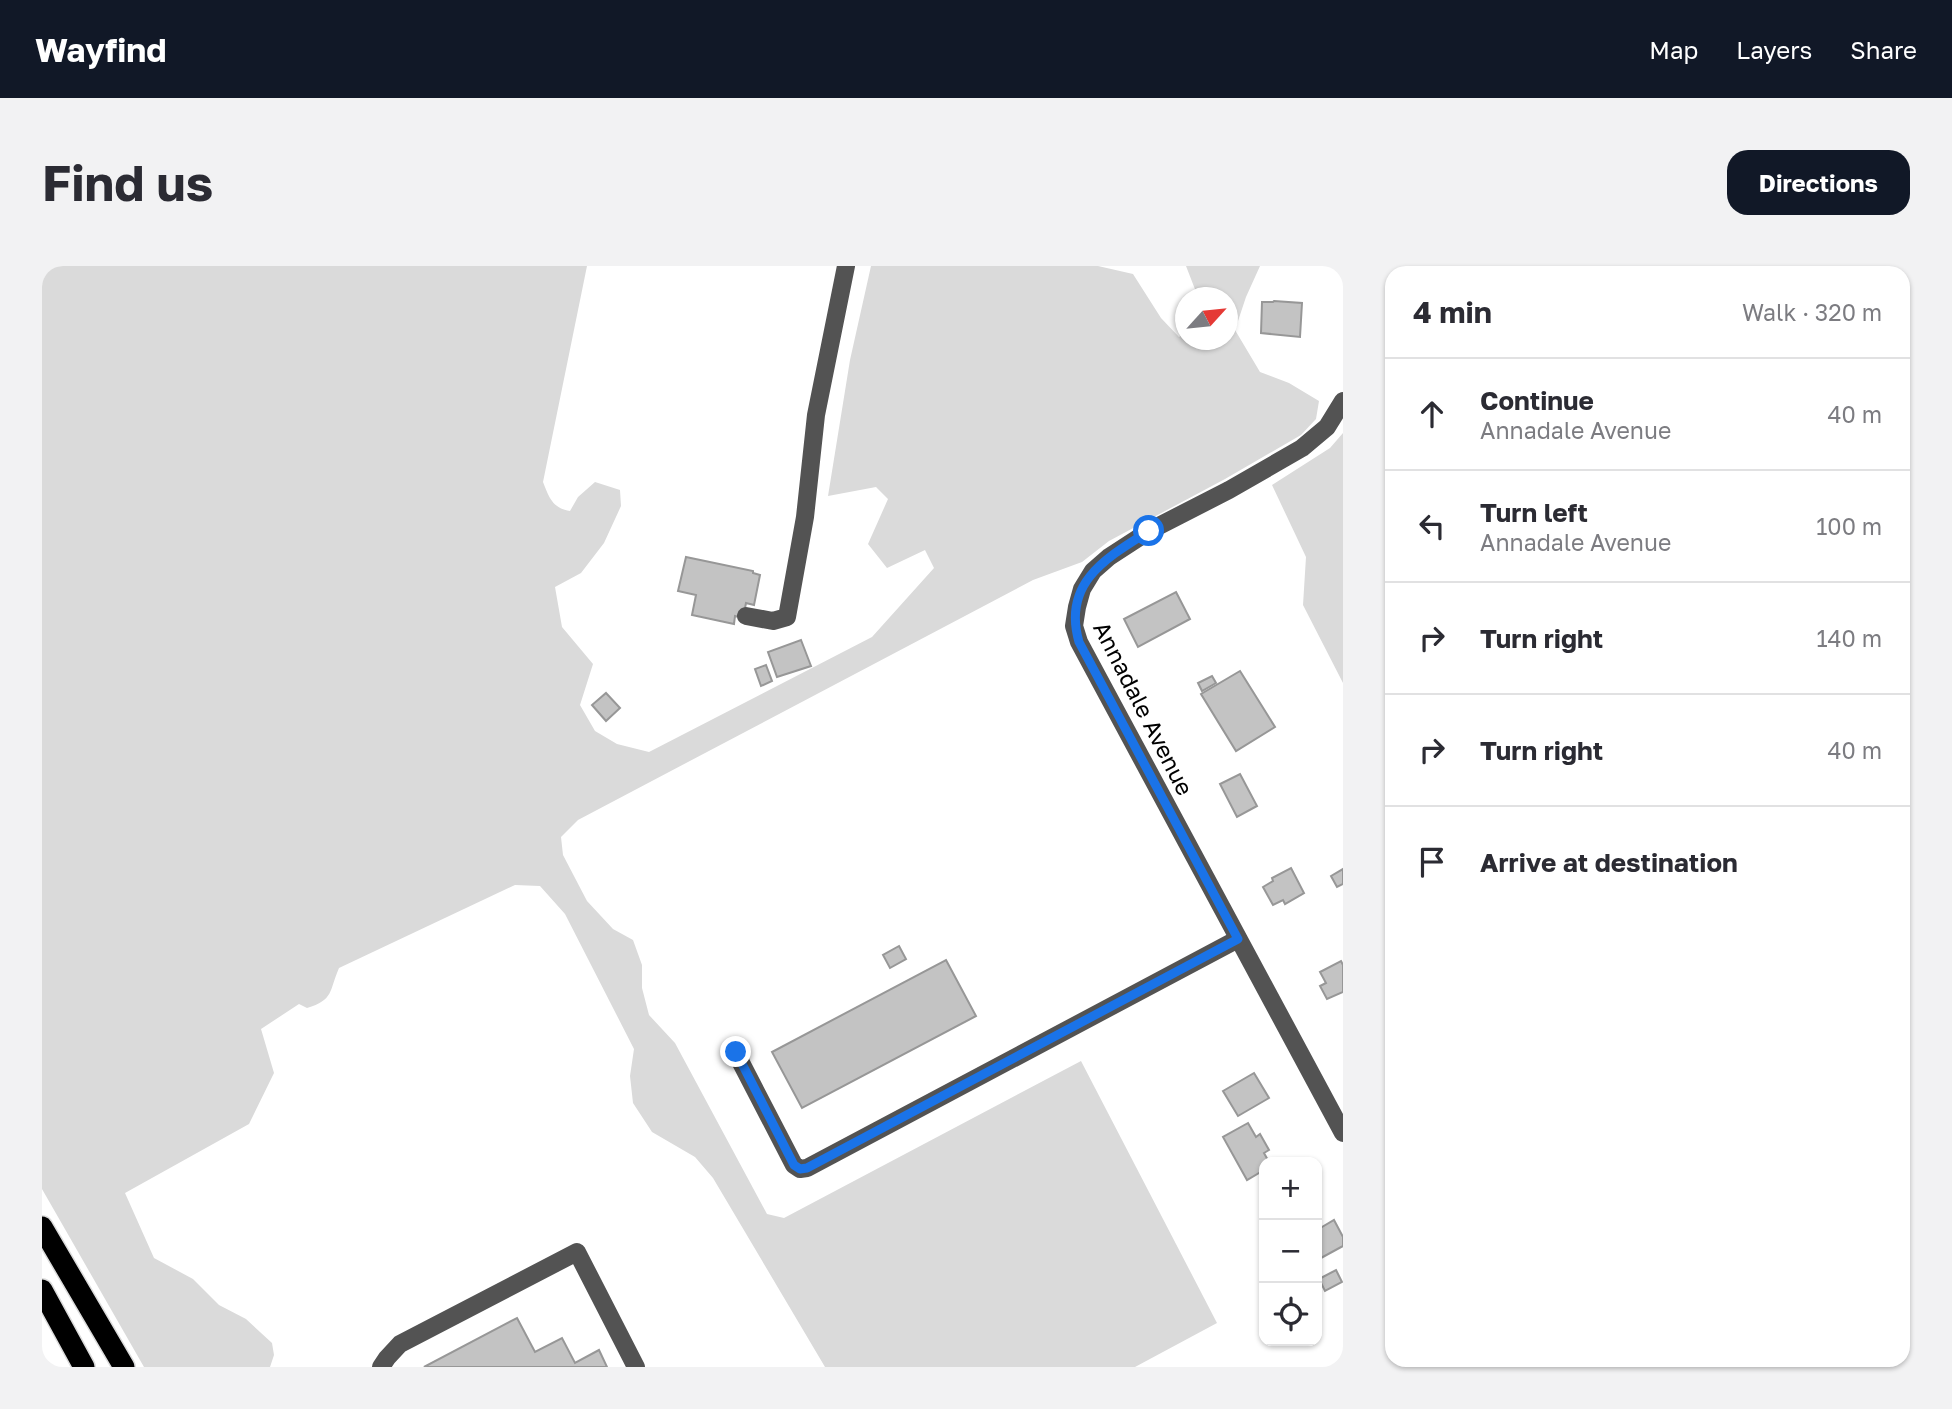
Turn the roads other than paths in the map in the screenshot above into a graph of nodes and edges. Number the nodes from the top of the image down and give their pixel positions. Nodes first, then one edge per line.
1 (846, 266) edge
2 (1343, 401) edge
3 (746, 617) dead end
4 (1238, 939) junction
5 (736, 1052) dead end
6 (1343, 1133) edge
7 (42, 1227) edge
8 (42, 1290) edge
9 (84, 1367) edge
10 (124, 1367) edge
11 (381, 1367) edge
12 (636, 1367) edge

1 - 3 street
2 - 4 street, Annadale Avenue
4 - 5 street
4 - 6 street, Annadale Avenue
7 - 10 highway
8 - 9 highway
11 - 12 street

